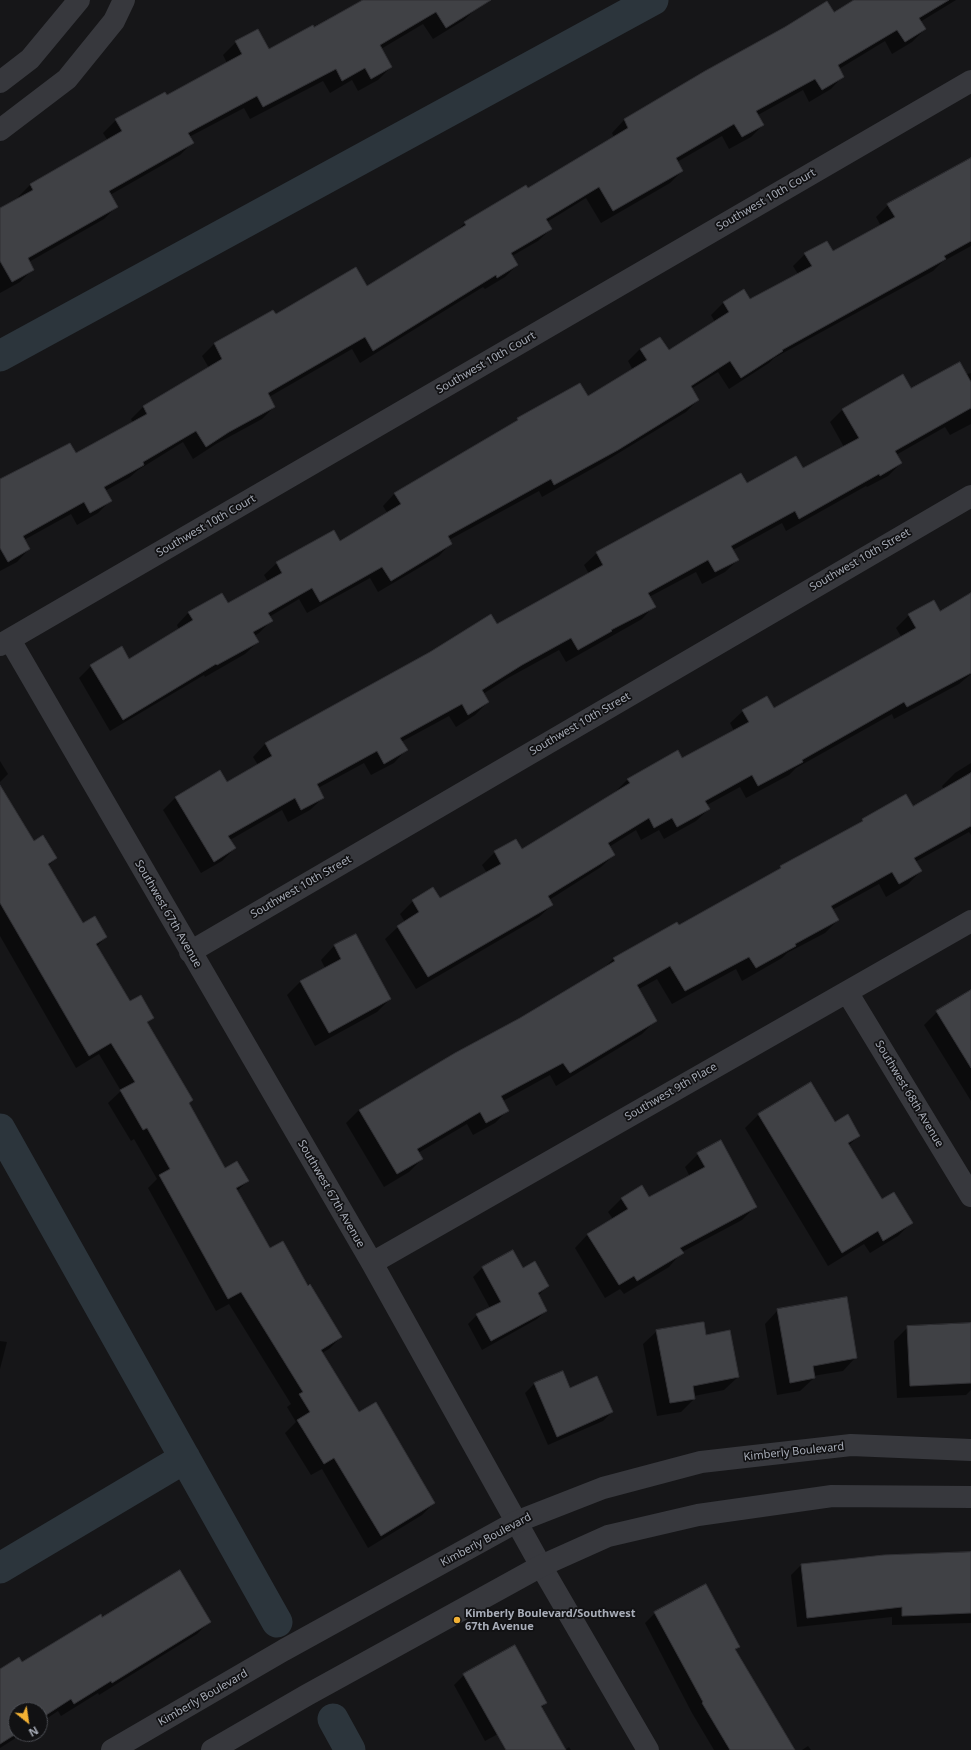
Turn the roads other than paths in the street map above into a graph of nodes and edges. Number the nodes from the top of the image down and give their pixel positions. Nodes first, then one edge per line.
1 (79, 0) edge
2 (124, 0) edge
3 (971, 81) edge
4 (0, 82) edge
5 (0, 130) edge
6 (971, 496) edge
7 (5, 642) edge
8 (971, 921) edge
9 (190, 952) junction
10 (847, 992) junction
11 (971, 1196) edge
12 (372, 1263) junction
13 (971, 1450) edge
14 (971, 1497) edge
15 (516, 1522) junction
16 (541, 1566) junction
17 (113, 1750) edge
18 (212, 1750) edge
19 (648, 1750) edge

1 - 4 street
2 - 5 street
3 - 7 street, Southwest 10th Court
6 - 9 street, Southwest 10th Street
7 - 9 street, Southwest 67th Avenue
8 - 10 street, Southwest 9th Place
9 - 12 street, Southwest 67th Avenue
10 - 11 street, Southwest 68th Avenue
10 - 12 street, Southwest 9th Place
12 - 15 street, Southwest 67th Avenue
13 - 15 street, Kimberly Boulevard
14 - 16 street
15 - 16 street, Southwest 67th Avenue
15 - 17 street, Kimberly Boulevard
16 - 18 street
16 - 19 street, Southwest 67th Avenue

